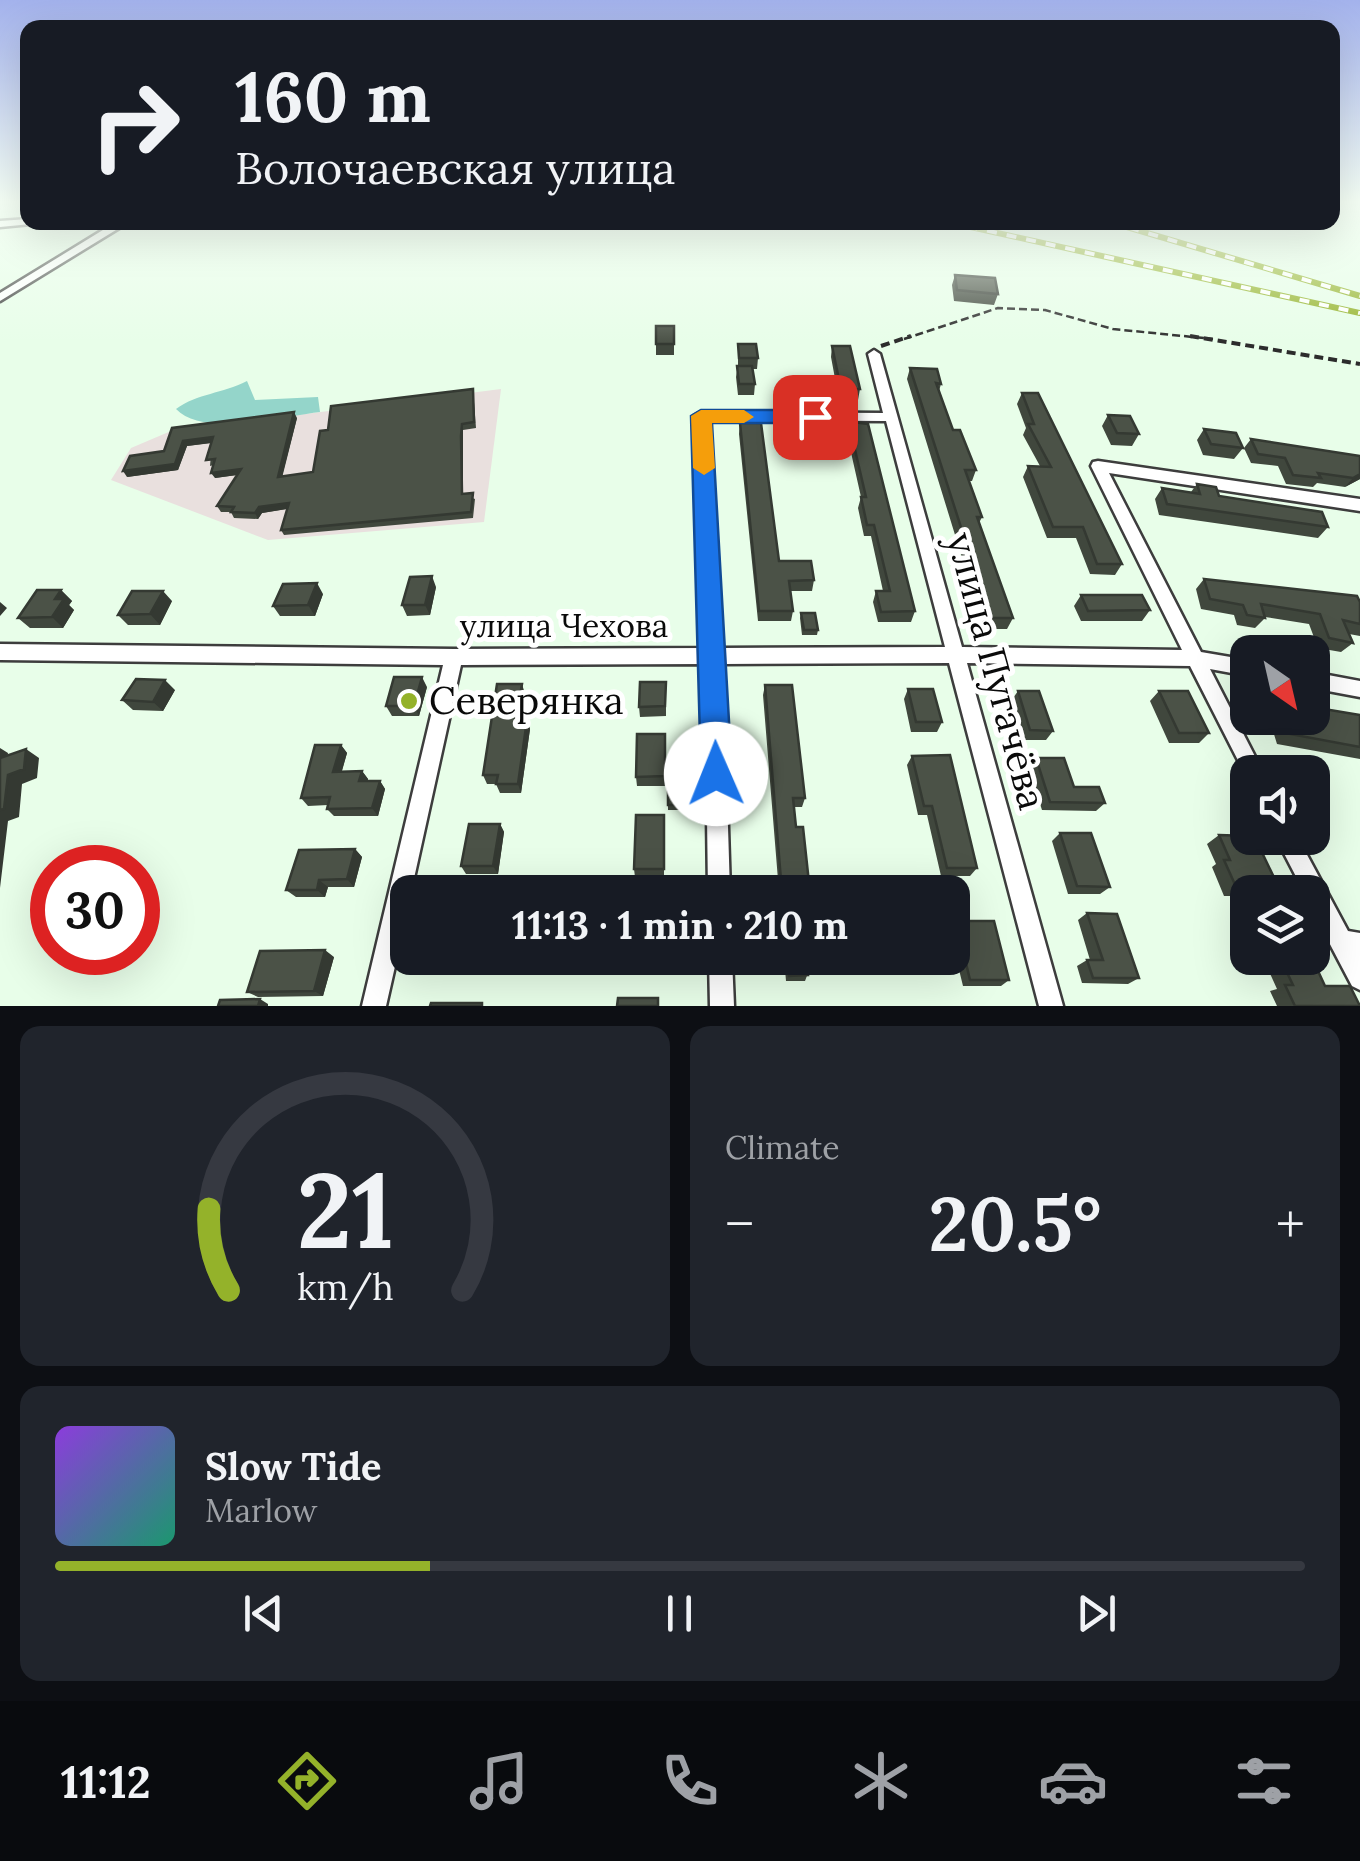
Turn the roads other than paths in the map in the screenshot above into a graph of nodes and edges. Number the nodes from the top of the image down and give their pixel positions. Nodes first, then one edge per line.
1 (82, 248) edge
2 (0, 298) edge
3 (874, 354) road end
4 (890, 417) junction
5 (1360, 505) edge
6 (0, 652) edge
7 (956, 655) junction
8 (714, 656) junction
9 (454, 657) junction
10 (1193, 658) junction
11 (1230, 665) edge
12 (1330, 683) edge
13 (1360, 688) edge
14 (1244, 755) edge
15 (1297, 855) edge
16 (719, 875) edge
17 (1350, 943) edge
18 (721, 975) edge
19 (1360, 978) edge
20 (374, 1006) edge
21 (722, 1006) edge
22 (1050, 1006) edge

1 - 2 street
3 - 4 street, улица Пугачёва
4 - 7 street, улица Пугачёва
4 - 8 street
5 - 10 street
6 - 9 street, улица Чехова
7 - 8 street, улица Чехова
7 - 10 street, улица Чехова
7 - 22 street, улица Пугачёва
8 - 9 street, улица Чехова
8 - 16 street
9 - 20 street
10 - 11 street, улица Чехова
10 - 14 street
12 - 13 street
15 - 17 street
17 - 19 street
18 - 21 street

